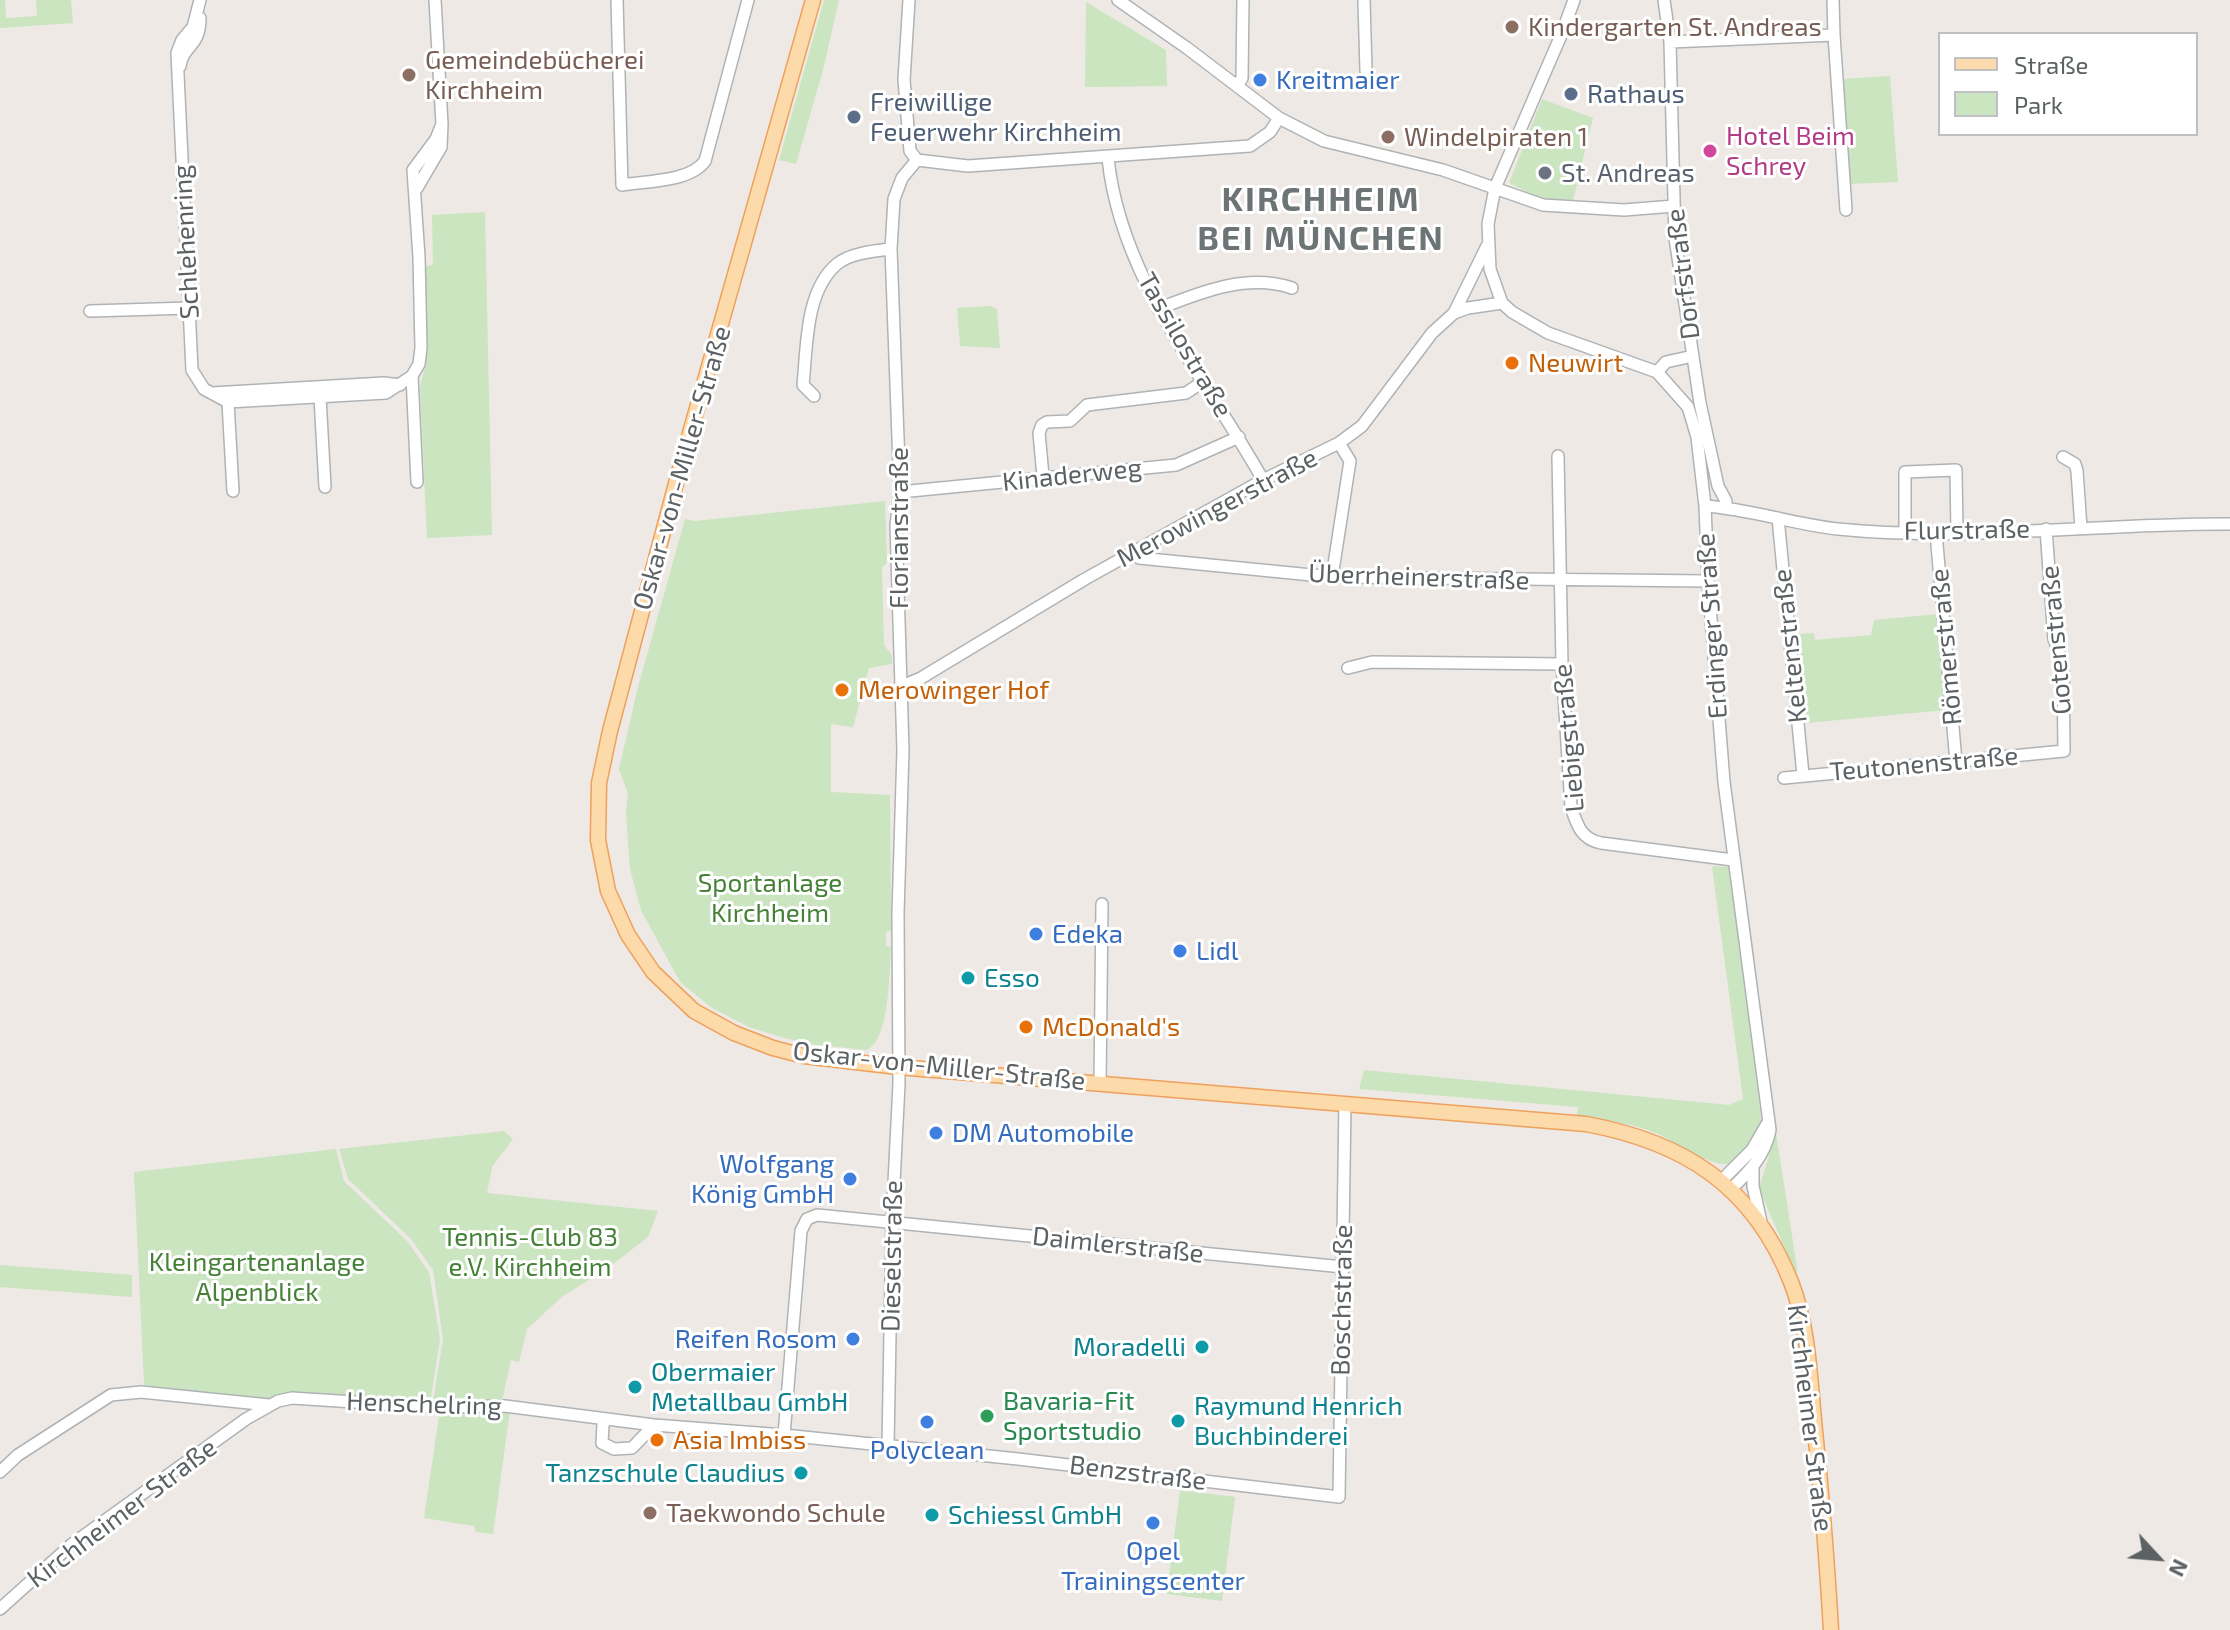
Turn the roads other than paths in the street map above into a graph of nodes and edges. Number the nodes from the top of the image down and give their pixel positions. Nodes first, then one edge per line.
1 (435, 0) edge
2 (617, 0) edge
3 (748, 0) edge
4 (813, 0) edge
5 (909, 0) edge
6 (1118, 0) edge
7 (1243, 0) edge
8 (1364, 0) edge
9 (1574, 0) edge
10 (1664, 0) edge
11 (1833, 0) edge
12 (1834, 35) junction
13 (1670, 42) junction
14 (1366, 71) dead end
15 (178, 83) junction
16 (1237, 86) junction
17 (1279, 118) junction
18 (1108, 158) junction
19 (917, 160) junction
20 (1495, 188) junction
21 (1674, 206) junction
22 (1846, 210) dead end
23 (1487, 246) junction
24 (891, 249) junction
25 (1292, 288) dead end
26 (1502, 303) junction
27 (189, 308) junction
28 (1158, 309) junction
29 (90, 311) dead end
30 (1454, 313) junction
31 (1693, 356) junction
32 (1657, 372) junction
33 (412, 376) junction
34 (1204, 381) junction
35 (400, 385) junction
36 (211, 393) junction
37 (814, 396) dead end
38 (320, 397) junction
39 (228, 402) junction
40 (1700, 403) junction
41 (1688, 407) junction
42 (1239, 437) junction
43 (1339, 443) junction
44 (1558, 456) dead end
45 (2063, 457) dead end
46 (1043, 476) junction
47 (1263, 480) junction
48 (417, 482) dead end
49 (325, 487) dead end
50 (233, 491) dead end
51 (900, 492) junction
52 (1705, 506) junction
53 (1726, 508) junction
54 (1778, 518) junction
55 (2230, 524) edge
56 (2081, 528) junction
57 (2046, 529) junction
58 (1905, 531) junction
59 (1957, 532) junction
60 (1936, 533) junction
61 (1134, 552) junction
62 (1332, 577) junction
63 (1562, 581) junction
64 (1708, 581) junction
65 (1562, 664) junction
66 (1348, 668) dead end
67 (902, 686) junction
68 (2064, 751) joint
69 (1956, 762) junction
70 (1803, 775) junction
71 (1784, 778) dead end
72 (1733, 860) junction
73 (1102, 904) dead end
74 (898, 1067) junction
75 (1100, 1082) junction
76 (1345, 1103) junction
77 (1769, 1119) junction
78 (1753, 1167) junction
79 (1725, 1186) junction
80 (892, 1222) junction
81 (1761, 1224) junction
82 (1343, 1267) junction
83 (269, 1405) junction
84 (246, 1419) joint
85 (607, 1419) junction
86 (654, 1425) junction
87 (784, 1435) junction
88 (888, 1446) junction
89 (0, 1472) edge
90 (1339, 1497) joint
91 (0, 1609) edge
92 (1831, 1630) edge

1 - 33 street
2 - 3 street
4 - 74 main road, Oskar-von-Miller-Straße
5 - 19 street
6 - 16 street
7 - 16 street
8 - 14 street
9 - 20 street
10 - 13 street, Dorfstraße
11 - 12 street
12 - 13 street
12 - 22 street
13 - 21 street, Dorfstraße
15 - 15 street, Schlehenring
15 - 27 street, Schlehenring
16 - 17 street
17 - 18 street
17 - 20 street
18 - 19 street
18 - 28 street, Tassilostraße
19 - 24 street, Florianstraße
20 - 21 street
20 - 23 street
21 - 31 street, Dorfstraße
23 - 26 street
23 - 30 street
24 - 37 street
24 - 51 street, Florianstraße
25 - 28 street
26 - 30 street
26 - 32 street, Erdinger Straße
27 - 29 street
27 - 36 street, Schlehenring
28 - 34 street, Tassilostraße
30 - 43 street, Merowingerstraße
31 - 32 street, Dorfstraße
31 - 40 street, Dorfstraße
32 - 41 street, Erdinger Straße
33 - 35 street
33 - 48 street
34 - 42 street, Tassilostraße
34 - 46 street
35 - 36 street
35 - 38 street
36 - 39 street
38 - 39 street
38 - 49 street
39 - 50 street
40 - 41 street
40 - 53 street, Dorfstraße
41 - 52 street, Erdinger Straße
42 - 46 street, Kinaderweg
42 - 47 street, Tassilostraße
43 - 47 street, Merowingerstraße
43 - 62 street
44 - 63 street, Liebigstraße
45 - 56 street
46 - 51 street, Kinaderweg
47 - 61 street, Merowingerstraße
51 - 67 street, Florianstraße
52 - 53 street, Flurstraße
52 - 64 street, Erdinger Straße
53 - 54 street, Flurstraße
54 - 58 street, Flurstraße
54 - 70 street, Keltenstraße
55 - 56 street, Flurstraße
56 - 57 street, Flurstraße
57 - 59 street, Flurstraße
57 - 68 street, Gotenstraße
58 - 59 street
58 - 60 street, Flurstraße
59 - 60 street, Flurstraße
60 - 69 street, Römerstraße
61 - 62 street, Überrheinerstraße
61 - 67 street, Merowingerstraße
62 - 63 street, Überrheinerstraße
63 - 64 street, Überrheinerstraße
63 - 65 street, Liebigstraße
64 - 72 street, Erdinger Straße
65 - 66 street
65 - 72 street, Liebigstraße
67 - 74 street, Florianstraße
68 - 69 street, Teutonenstraße
69 - 70 street, Teutonenstraße
70 - 71 street, Teutonenstraße
72 - 77 street, Erdinger Straße
73 - 75 street
74 - 75 main road, Oskar-von-Miller-Straße
74 - 80 street, Dieselstraße
75 - 76 main road, Oskar-von-Miller-Straße
76 - 79 main road, Oskar-von-Miller-Straße
76 - 82 street, Boschstraße
77 - 78 street, Erdinger Straße
77 - 79 street
78 - 79 street, Erdinger Straße
78 - 81 street
79 - 81 main road, Kirchheimer Straße
80 - 82 street, Daimlerstraße
80 - 87 street
80 - 88 street, Dieselstraße
81 - 92 main road, Kirchheimer Straße
82 - 90 street, Boschstraße
83 - 84 street, Henschelring
83 - 85 street, Henschelring
83 - 89 street
84 - 91 street, Kirchheimer Straße
85 - 86 street, Henschelring
85 - 86 street
86 - 87 street, Henschelring
87 - 88 street, Henschelring
88 - 90 street, Benzstraße

